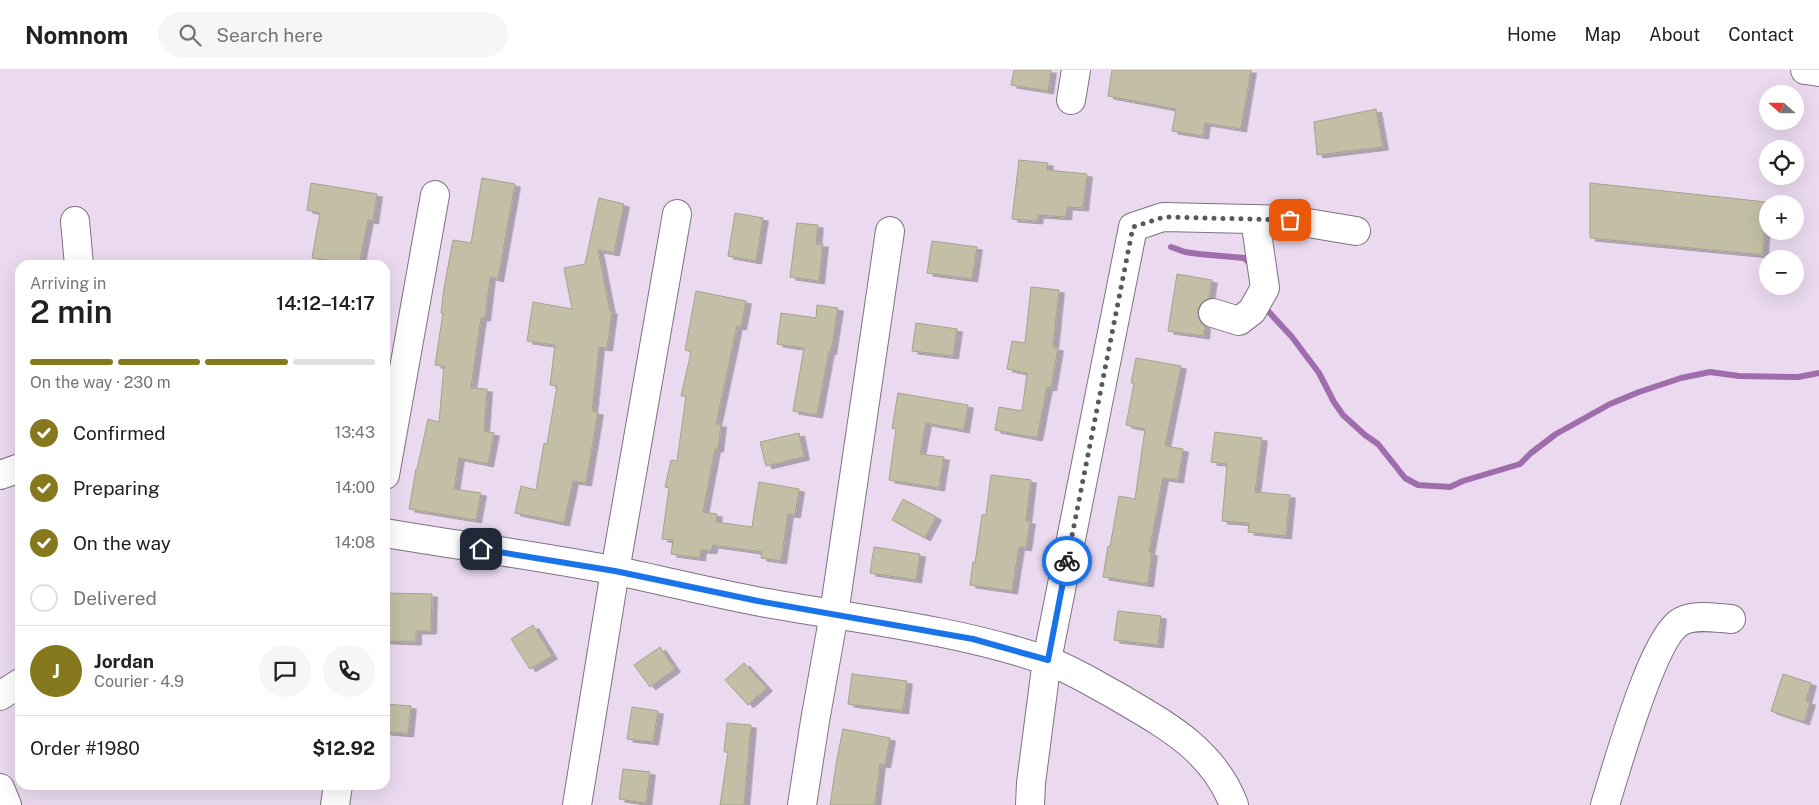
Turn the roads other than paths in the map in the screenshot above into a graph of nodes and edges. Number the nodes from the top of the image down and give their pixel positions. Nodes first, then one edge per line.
1 (1076, 70) edge
2 (1805, 70) edge
3 (1819, 72) edge
4 (1072, 100) dead end
5 (435, 195) dead end
6 (676, 214) dead end
7 (1255, 219) junction
8 (75, 220) dead end
9 (1356, 231) dead end
10 (890, 232) dead end
11 (79, 260) edge
12 (1213, 313) dead end
13 (390, 447) edge
14 (15, 470) edge
15 (0, 475) edge
16 (390, 535) edge
17 (615, 571) junction
18 (834, 614) junction
19 (1731, 619) dead end
20 (1048, 660) junction
21 (15, 686) edge
22 (0, 696) edge
23 (0, 788) edge
24 (337, 790) edge
25 (7, 805) edge
26 (335, 805) edge
27 (576, 805) edge
28 (802, 805) edge
29 (1030, 805) edge
30 (1234, 805) edge
31 (1605, 805) edge

1 - 4 street
2 - 3 street
5 - 13 street
6 - 17 street
7 - 9 street
7 - 12 street
7 - 20 street
8 - 11 street
10 - 18 street
14 - 15 street
16 - 17 street
17 - 18 street
17 - 27 street
18 - 20 street
18 - 28 street
19 - 31 street
20 - 29 street
20 - 30 street
21 - 22 street
23 - 25 street
24 - 26 street

